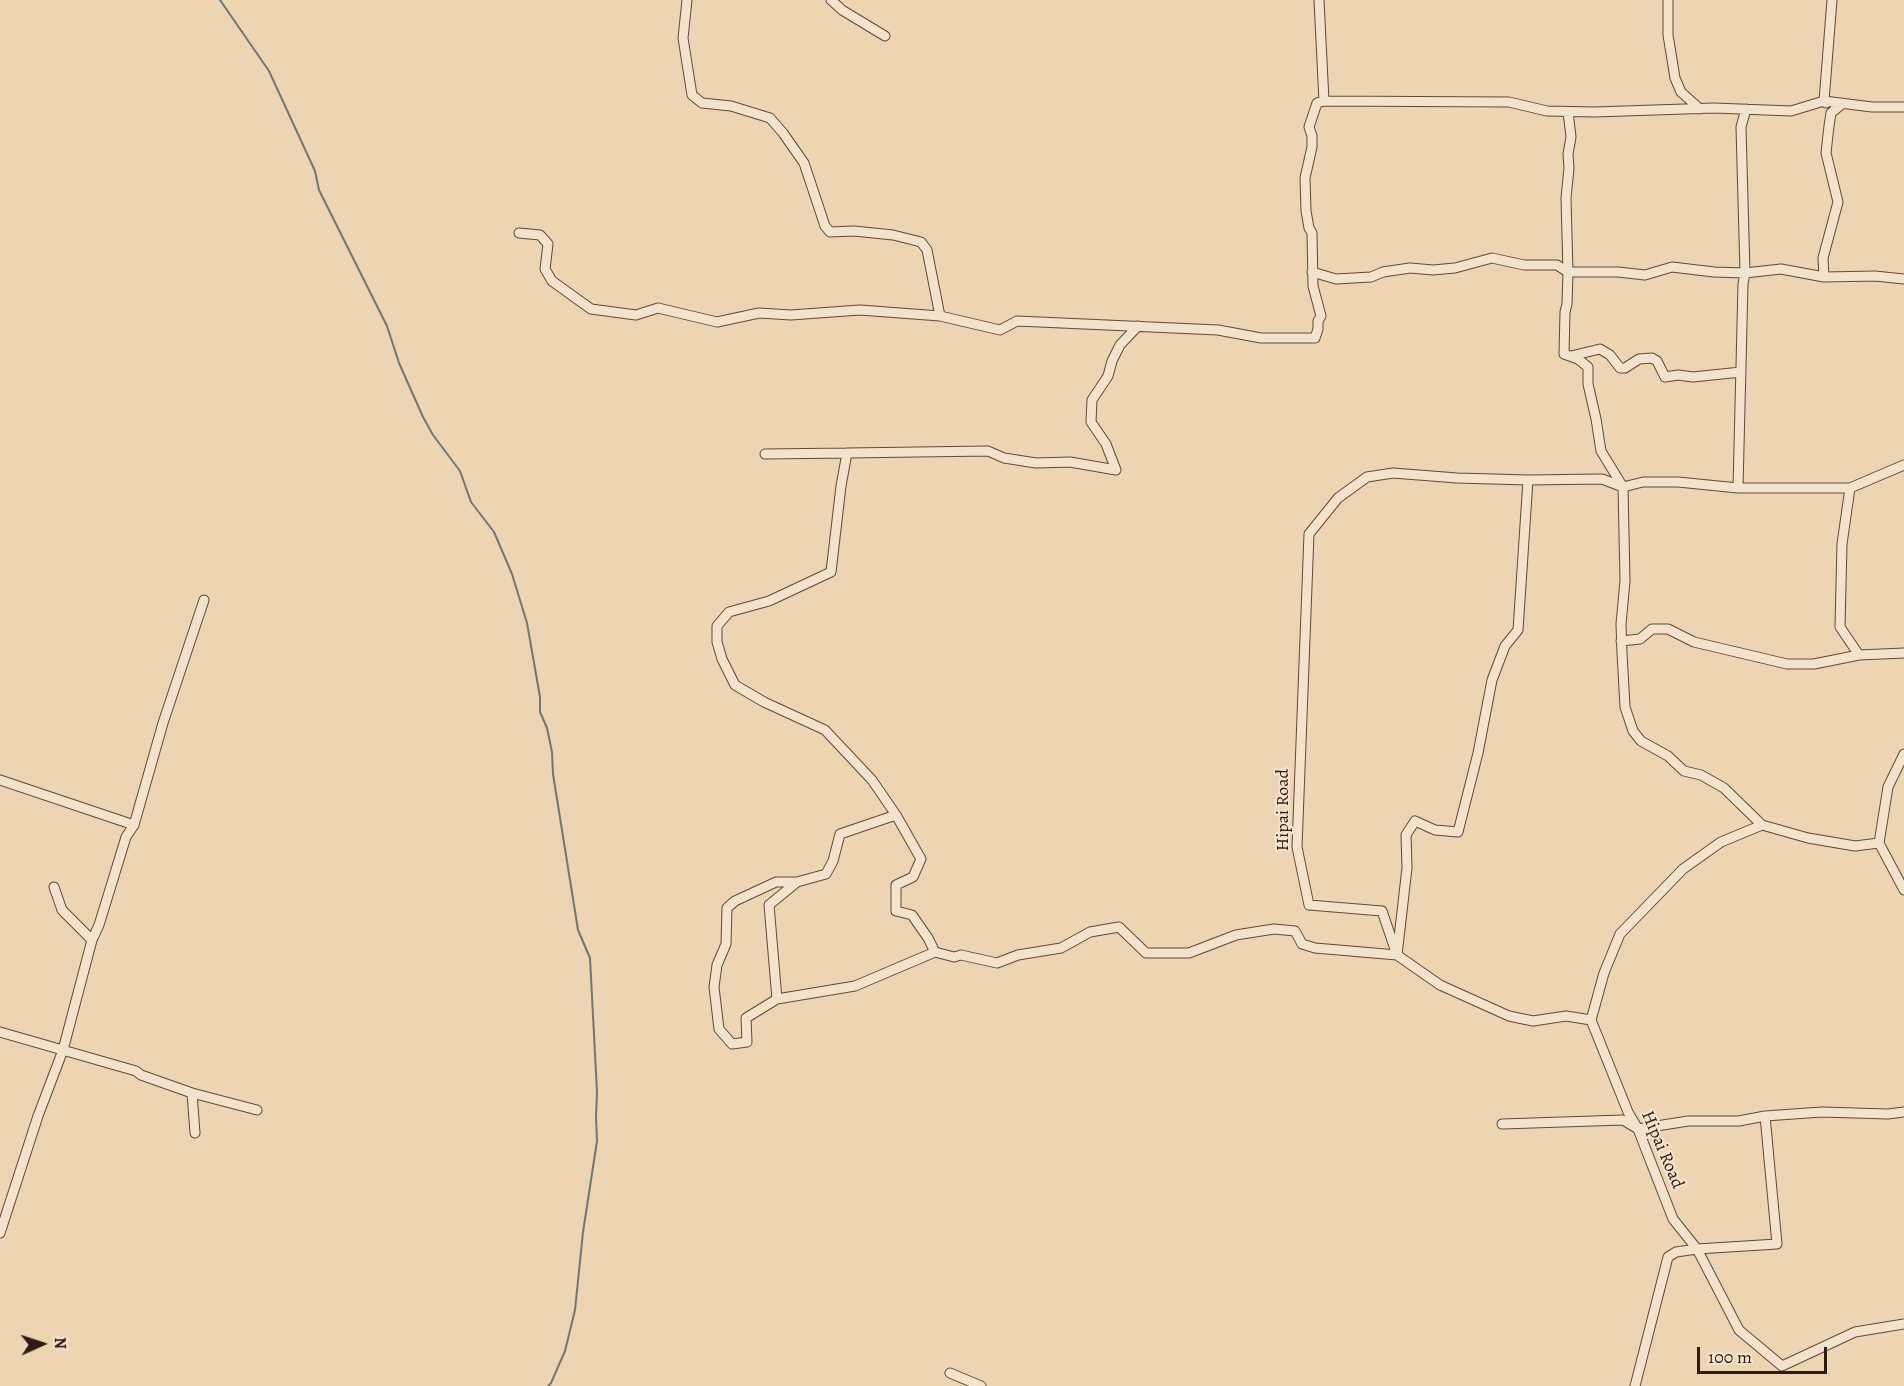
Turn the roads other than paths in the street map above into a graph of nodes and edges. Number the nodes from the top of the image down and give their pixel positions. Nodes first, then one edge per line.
1 (687, 0) edge
2 (831, 0) edge
3 (1319, 0) edge
4 (1668, 0) edge
5 (1832, 0) edge
6 (885, 36) dead end
7 (1824, 100) junction
8 (1324, 101) junction
9 (1842, 104) junction
10 (1904, 107) edge
11 (1700, 109) junction
12 (1746, 109) junction
13 (1568, 112) junction
14 (1831, 114) junction
15 (519, 233) dead end
16 (1312, 272) junction
17 (1568, 272) junction
18 (1745, 273) junction
19 (1824, 277) junction
20 (1904, 279) edge
21 (940, 316) junction
22 (1138, 326) junction
23 (1571, 356) junction
24 (1741, 372) junction
25 (847, 453) junction
26 (765, 454) dead end
27 (1904, 465) edge
28 (1528, 480) junction
29 (1623, 487) junction
30 (1738, 488) junction
31 (1850, 488) junction
32 (204, 600) dead end
33 (1621, 641) junction
34 (1904, 653) edge
35 (1859, 655) junction
36 (1904, 754) edge
37 (0, 780) edge
38 (896, 814) junction
39 (134, 825) junction
40 (1762, 825) junction
41 (1879, 843) junction
42 (797, 882) junction
43 (54, 887) dead end
44 (1904, 890) edge
45 (92, 939) junction
46 (935, 952) junction
47 (1397, 955) junction
48 (777, 999) junction
49 (1591, 1020) junction
50 (0, 1032) edge
51 (63, 1050) junction
52 (192, 1093) junction
53 (257, 1110) dead end
54 (1904, 1112) edge
55 (1765, 1116) junction
56 (1502, 1124) dead end
57 (1638, 1129) junction
58 (195, 1133) dead end
59 (0, 1233) edge
60 (1697, 1249) junction
61 (1904, 1324) edge
62 (950, 1373) dead end
63 (981, 1386) edge
64 (1635, 1386) edge

1 - 21 street
2 - 6 street
3 - 8 street
4 - 11 street
5 - 7 street
7 - 9 street
7 - 12 street
7 - 14 street
8 - 13 street
8 - 16 street
9 - 10 street
9 - 14 street
11 - 12 street
11 - 13 street
12 - 18 street
13 - 17 street
14 - 19 street
15 - 21 street
16 - 17 street
16 - 22 street
17 - 18 street
17 - 23 street
18 - 19 street
18 - 24 street
19 - 20 street
21 - 22 street
22 - 25 street
23 - 24 street
23 - 29 street
24 - 30 street
25 - 26 street
25 - 38 street
27 - 31 street
28 - 29 street, Hipai Road
28 - 47 street
28 - 47 street, Hipai Road
29 - 30 street, Hipai Road
29 - 33 street
30 - 31 street, Hipai Road
31 - 35 street
32 - 39 street
33 - 35 street
33 - 40 street
34 - 35 street
36 - 41 street
37 - 39 street
38 - 42 street
38 - 46 street
39 - 45 street
40 - 41 street
40 - 49 street
41 - 44 street
42 - 48 street
42 - 48 street
43 - 45 street
45 - 51 street
46 - 47 street
46 - 48 street
47 - 49 street
49 - 57 street, Hipai Road
50 - 51 street
51 - 52 street
51 - 59 street
52 - 53 street
52 - 58 street
54 - 55 street
55 - 57 street
55 - 60 street
56 - 57 street
57 - 60 street, Hipai Road
60 - 61 street, Hipai Road
60 - 64 street
62 - 63 street

